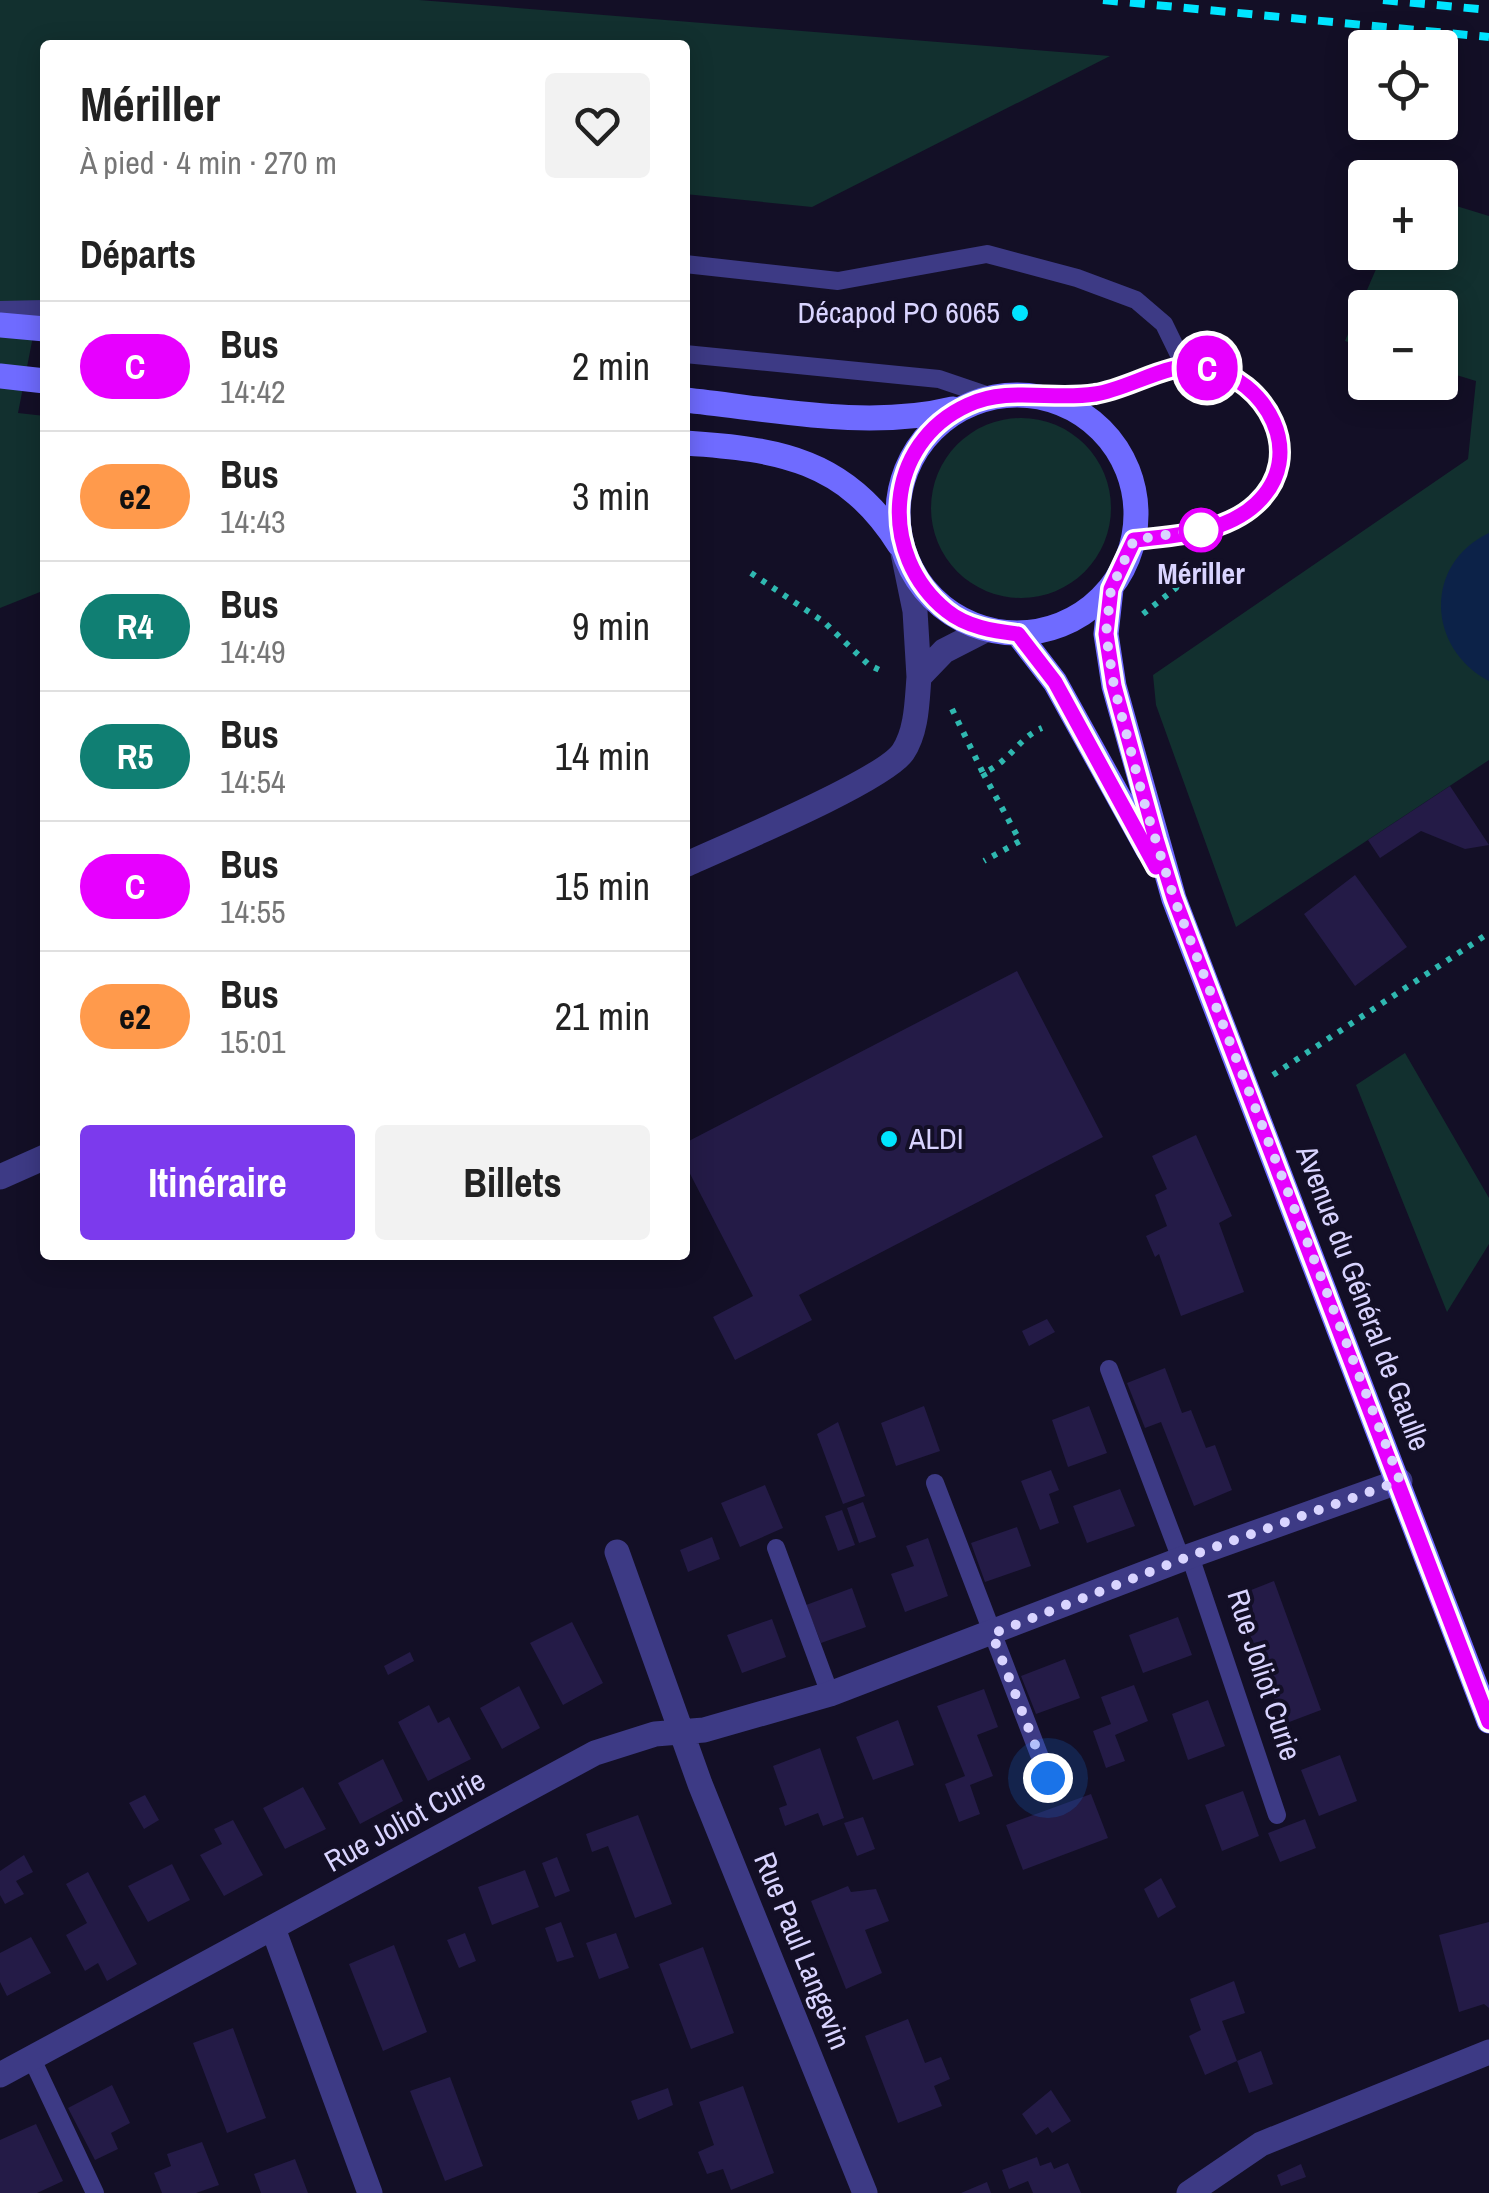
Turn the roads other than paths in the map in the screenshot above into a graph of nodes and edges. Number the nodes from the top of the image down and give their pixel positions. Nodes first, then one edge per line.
1 (690, 265) edge
2 (40, 309) edge
3 (0, 310) edge
4 (0, 324) edge
5 (40, 329) edge
6 (690, 354) edge
7 (1184, 367) junction
8 (0, 376) edge
9 (40, 380) edge
10 (1042, 397) junction
11 (690, 401) edge
12 (980, 401) junction
13 (690, 444) edge
14 (1134, 540) junction
15 (902, 548) junction
16 (1111, 589) junction
17 (985, 630) junction
18 (1018, 634) junction
19 (919, 677) junction
20 (690, 863) edge
21 (1174, 898) junction
22 (40, 1159) edge
23 (0, 1177) edge
24 (1110, 1369) dead end
25 (1400, 1481) junction
26 (936, 1483) dead end
27 (776, 1548) dead end
28 (617, 1552) dead end
29 (1186, 1557) junction
30 (992, 1634) junction
31 (830, 1694) junction
32 (1489, 1722) edge
33 (683, 1732) junction
34 (1048, 1778) dead end
35 (1277, 1815) dead end
36 (274, 1930) junction
37 (1489, 2052) edge
38 (32, 2059) junction
39 (0, 2075) edge
40 (95, 2193) edge
41 (370, 2193) edge
42 (865, 2193) edge
43 (1190, 2193) edge

1 - 7 lane
2 - 3 lane
4 - 5 main road
6 - 12 lane
7 - 10 lane
7 - 14 lane
8 - 9 main road
10 - 12 main road, Avenue du Général de Gaulle
10 - 14 main road, Avenue du Général de Gaulle
11 - 12 main road, Avenue du Général de Gaulle
12 - 15 main road
13 - 15 main road, Avenue du Général de Gaulle
14 - 16 main road, Avenue du Général de Gaulle
15 - 17 main road, Avenue du Général de Gaulle
15 - 19 street
16 - 18 main road, Avenue du Général de Gaulle
16 - 21 main road, Avenue du Général de Gaulle
17 - 18 main road, Avenue du Général de Gaulle
17 - 19 street
18 - 21 main road, Avenue du Général de Gaulle
19 - 20 street
21 - 25 main road, Avenue du Général de Gaulle
22 - 23 street
24 - 29 lane, Rue Joliot Curie
25 - 29 street, Rue Joliot Curie
25 - 32 main road, Avenue du Général de Gaulle
26 - 30 lane
27 - 31 lane
28 - 33 street, Rue Paul Langevin
29 - 30 street, Rue Joliot Curie
29 - 35 lane, Rue Joliot Curie
30 - 31 street, Rue Joliot Curie
30 - 34 lane
31 - 33 street, Rue Joliot Curie
33 - 36 street, Rue Joliot Curie
33 - 42 street, Rue Paul Langevin
36 - 38 street, Rue Joliot Curie
36 - 41 street
37 - 43 street
38 - 39 street, Rue Joliot Curie
38 - 40 lane

